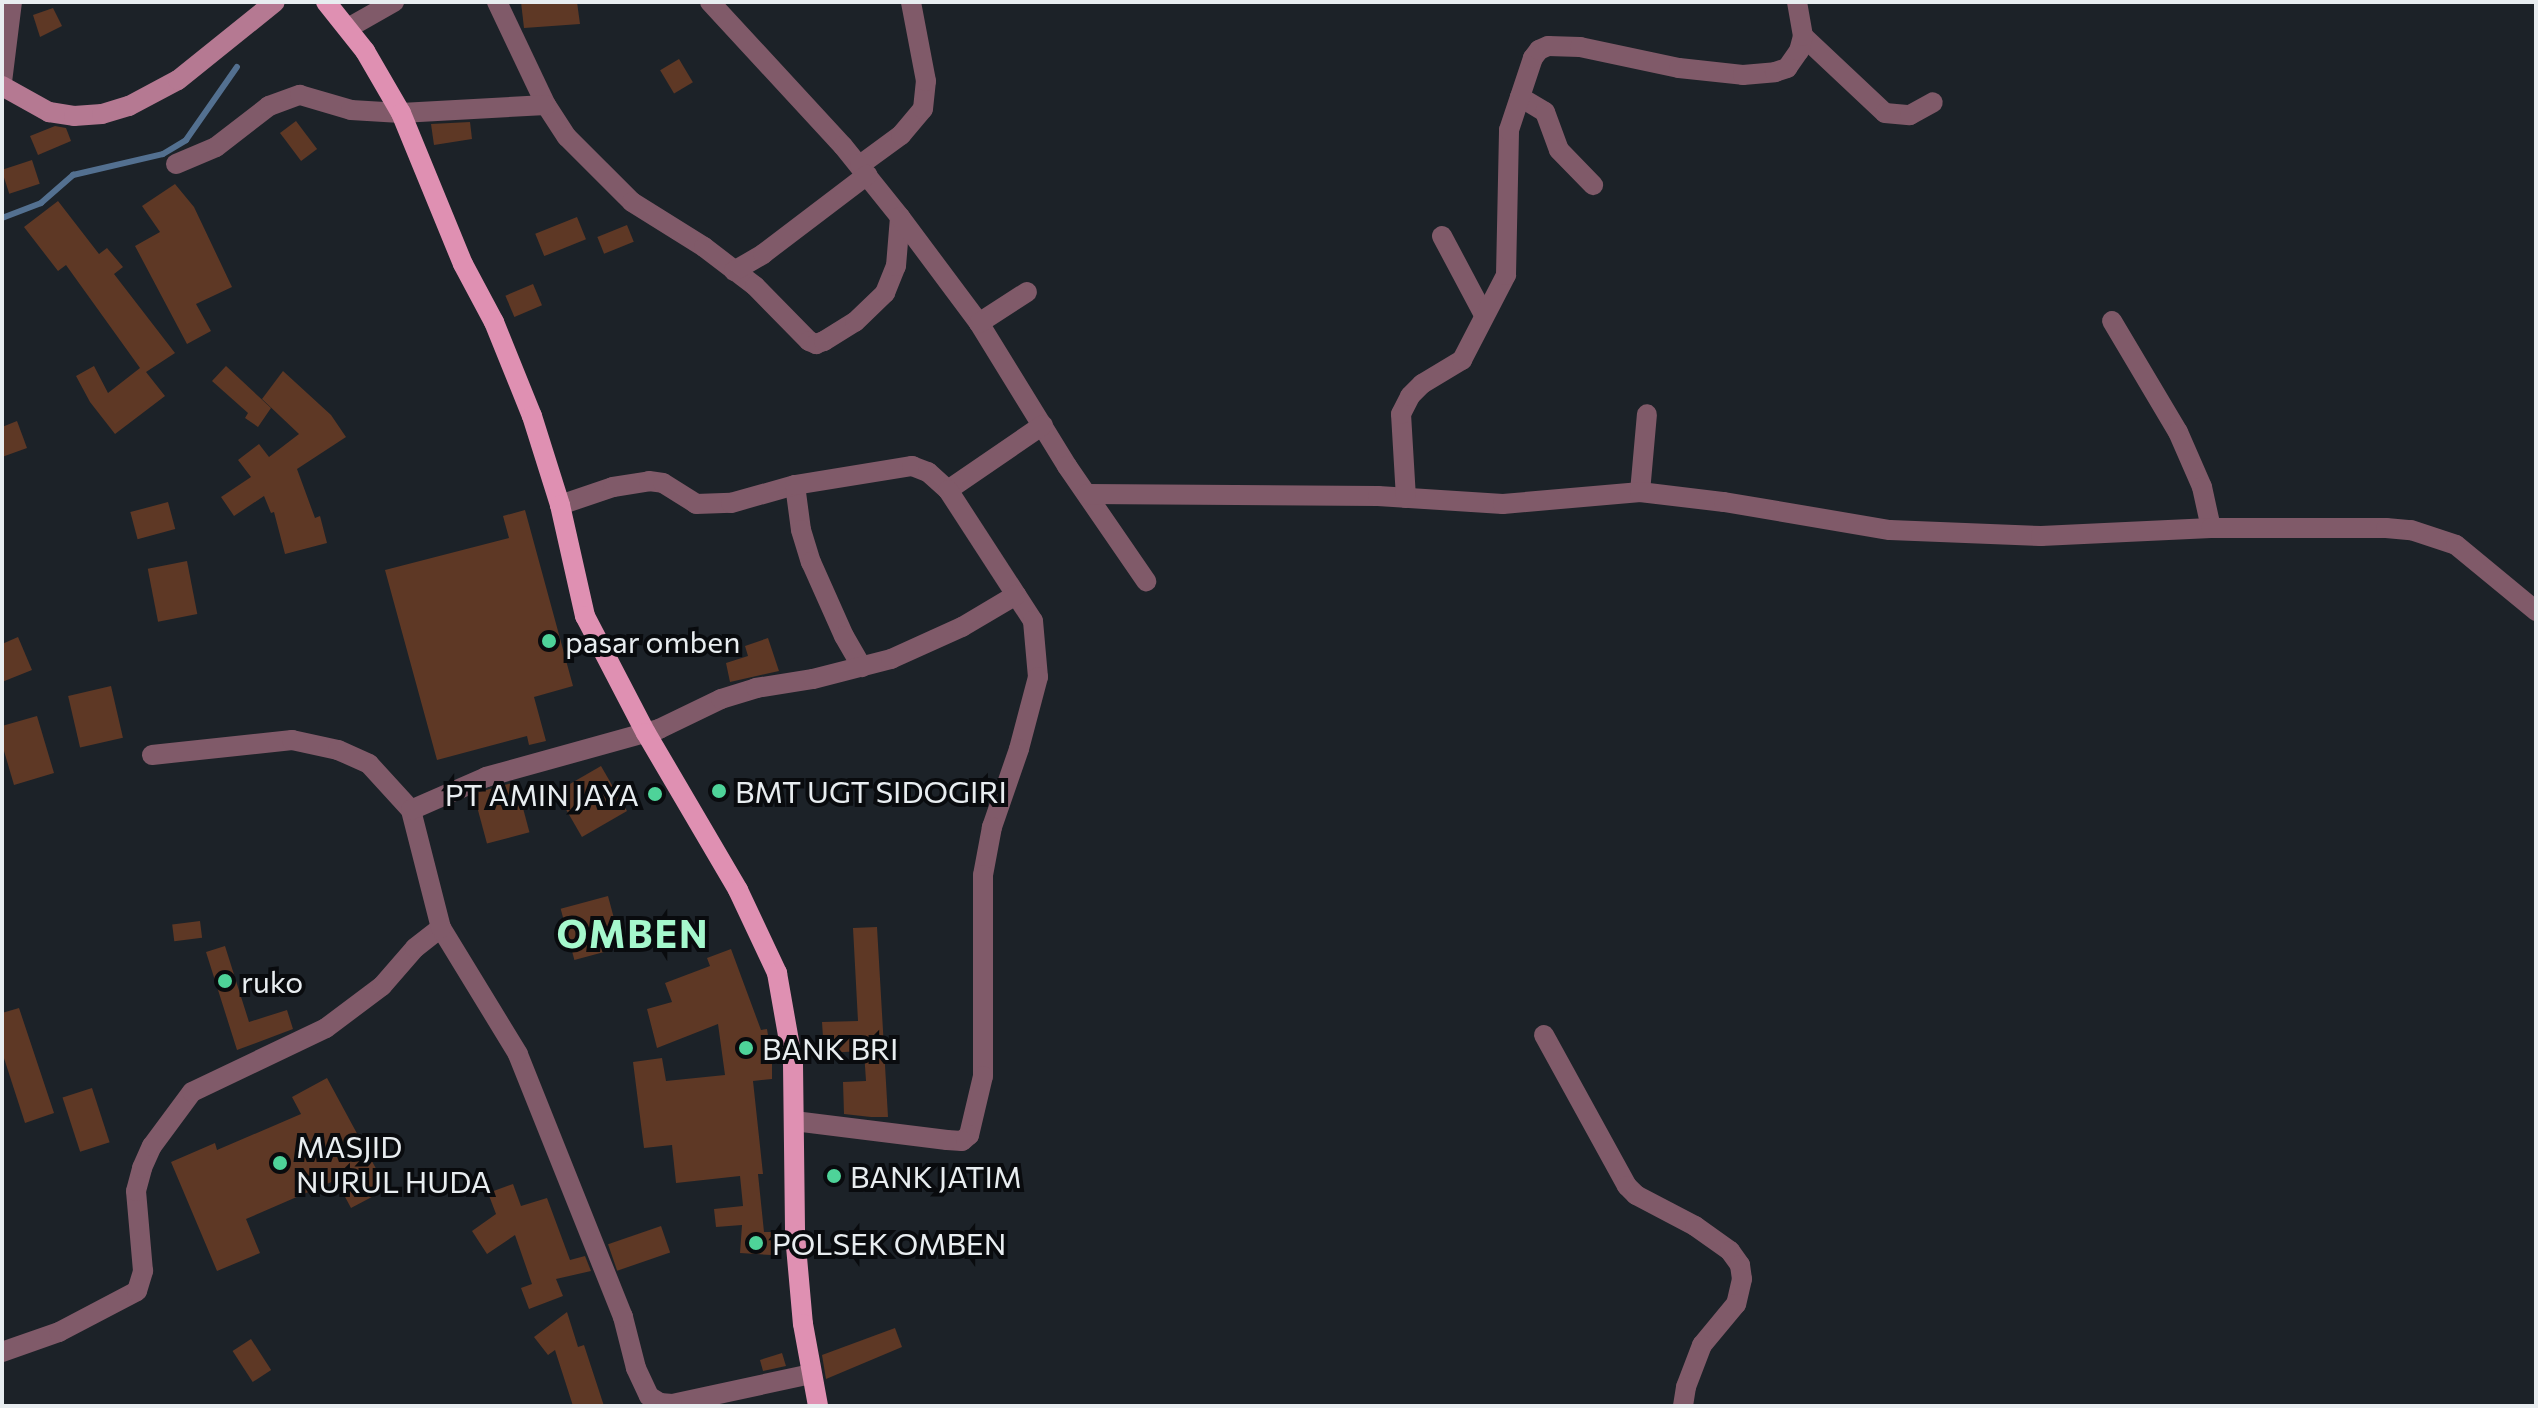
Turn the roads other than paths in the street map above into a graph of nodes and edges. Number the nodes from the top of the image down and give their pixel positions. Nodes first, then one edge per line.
1 (12, 2) edge
2 (275, 2) edge
3 (326, 2) edge
4 (394, 2) edge
5 (497, 2) edge
6 (710, 2) edge
7 (911, 2) edge
8 (1797, 2) edge
9 (348, 28) junction
10 (1803, 36) junction
11 (2, 84) edge
12 (1520, 97) junction
13 (1933, 102) dead end
14 (546, 105) junction
15 (401, 113) junction
16 (176, 164) dead end
17 (864, 170) junction
18 (1593, 185) dead end
19 (900, 217) junction
20 (1442, 236) dead end
21 (734, 271) junction
22 (1027, 292) dead end
23 (1484, 315) junction
24 (2112, 321) dead end
25 (979, 323) junction
26 (1647, 414) dead end
27 (1043, 425) junction
28 (795, 485) junction
29 (948, 490) junction
30 (1640, 492) junction
31 (1087, 494) junction
32 (1406, 498) junction
33 (560, 505) junction
34 (2211, 528) junction
35 (1146, 581) dead end
36 (1016, 595) junction
37 (2536, 611) edge
38 (862, 667) junction
39 (646, 733) junction
40 (152, 755) dead end
41 (411, 810) junction
42 (441, 928) junction
43 (1544, 1035) dead end
44 (794, 1121) junction
45 (2, 1352) edge
46 (811, 1374) junction
47 (818, 1406) edge
48 (1683, 1406) edge

1 - 11 street
2 - 11 street
3 - 9 main road
4 - 9 street
5 - 14 street
6 - 17 street
7 - 17 street
8 - 10 street
9 - 15 main road
10 - 12 street
10 - 13 street
12 - 18 street
12 - 23 street
14 - 15 street
14 - 21 street
15 - 16 street
15 - 33 main road
17 - 19 street
17 - 21 street
19 - 21 street
19 - 25 street
20 - 23 street
22 - 25 street
23 - 32 street
24 - 34 street
25 - 27 street
26 - 30 street
27 - 29 street
27 - 31 street
28 - 29 street
28 - 33 street
28 - 38 street
29 - 36 street
30 - 32 street
30 - 34 street
31 - 32 street
31 - 35 street
33 - 39 main road
34 - 37 street
36 - 38 street
36 - 44 street
38 - 39 street
39 - 41 street
39 - 44 main road
40 - 41 street
41 - 42 street
42 - 45 street
42 - 46 street
43 - 48 street
44 - 46 main road
46 - 47 main road

